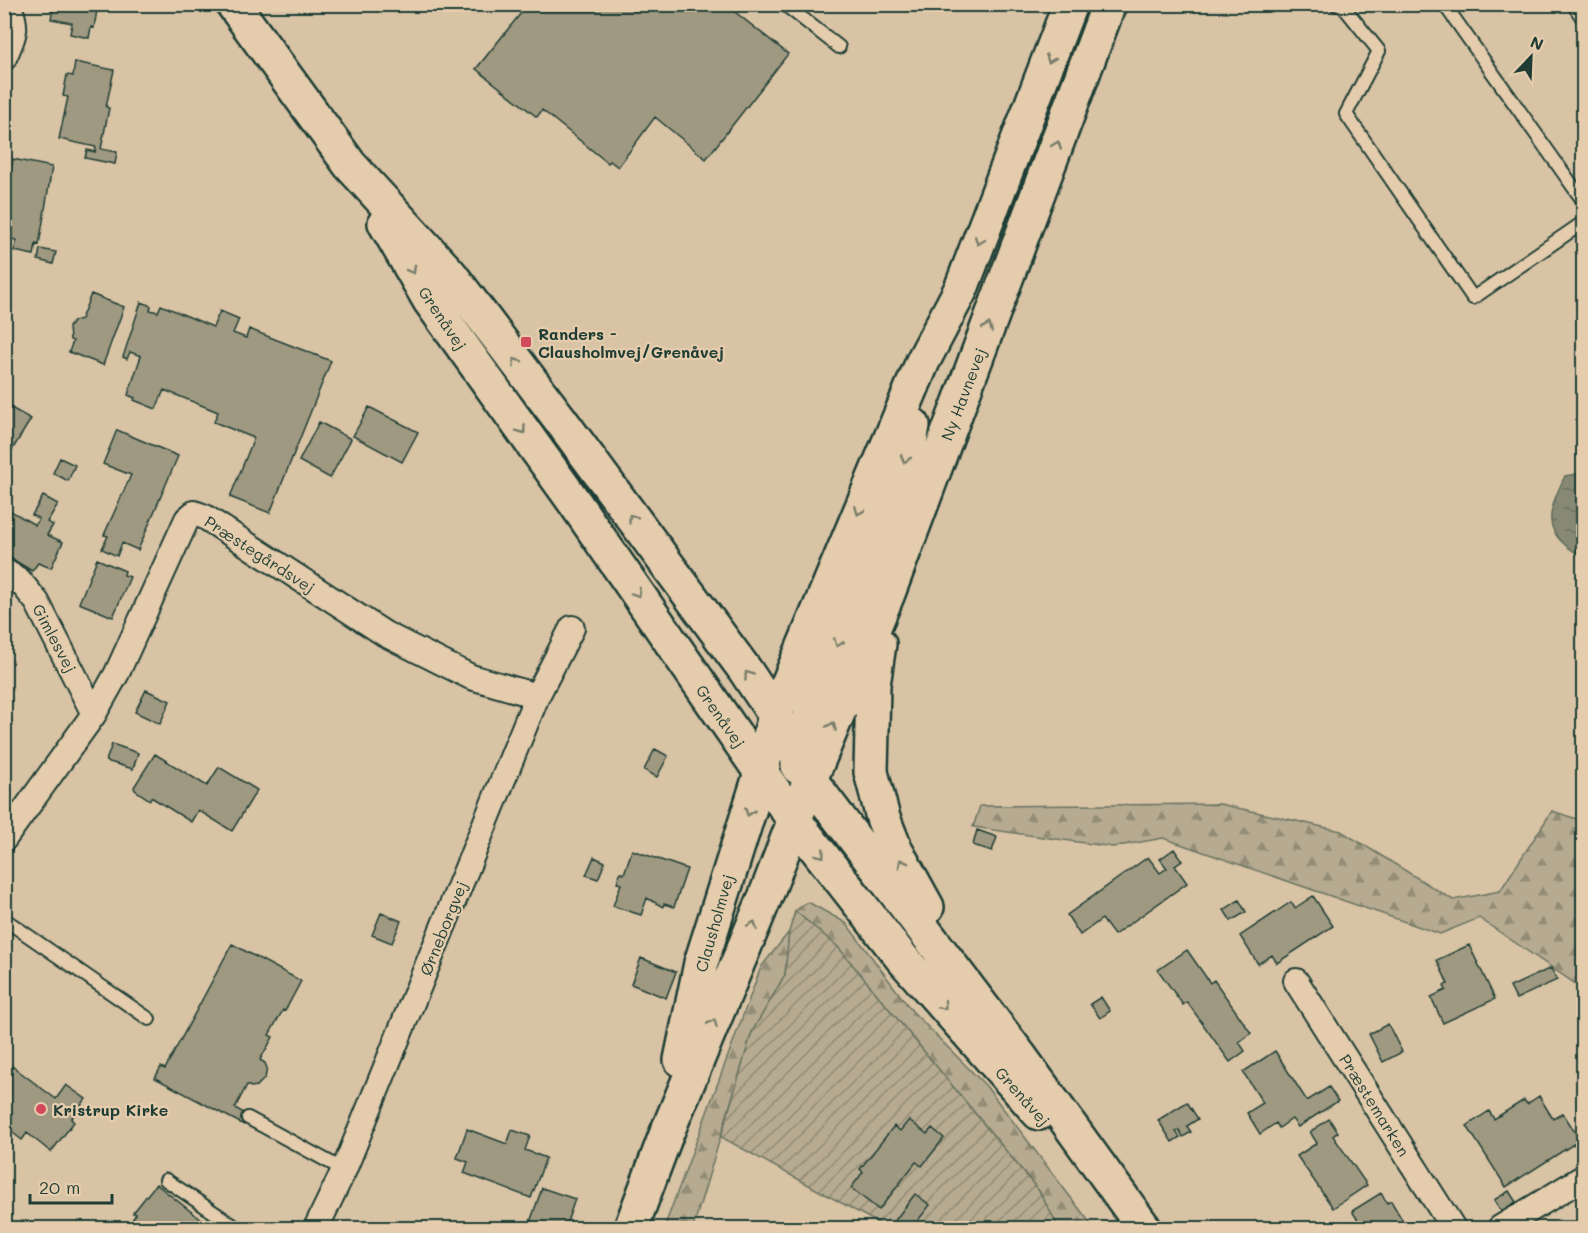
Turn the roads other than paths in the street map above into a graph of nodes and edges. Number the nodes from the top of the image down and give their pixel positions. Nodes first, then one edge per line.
1 (8, 4) edge
2 (233, 4) edge
3 (1070, 4) edge
4 (1109, 4) edge
5 (1335, 4) edge
6 (1444, 4) edge
7 (1573, 4) edge
8 (791, 5) edge
9 (1584, 20) edge
10 (839, 47) dead end
11 (4, 58) edge
12 (350, 165) junction
13 (1584, 202) edge
14 (1584, 222) edge
15 (922, 361) junction
16 (4, 571) edge
17 (887, 596) junction
18 (572, 628) dead end
19 (537, 696) junction
20 (94, 714) junction
21 (775, 715) junction
22 (804, 768) junction
23 (761, 774) junction
24 (794, 820) junction
25 (4, 839) edge
26 (4, 919) edge
27 (1296, 981) dead end
28 (149, 1019) dead end
29 (1019, 1055) junction
30 (248, 1118) dead end
31 (666, 1135) junction
32 (344, 1170) junction
33 (1584, 1176) edge
34 (166, 1180) dead end
35 (237, 1228) edge
36 (316, 1228) edge
37 (631, 1228) edge
38 (1144, 1228) edge
39 (1453, 1228) edge
40 (1500, 1228) edge

1 - 11 street
2 - 12 street, Grenåvej
3 -> 15 street
17 -> 4 street, Ny Havnevej
5 - 14 lane
6 - 13 lane
7 - 9 lane
8 - 10 lane
21 -> 12 street, Grenåvej
12 -> 23 street, Grenåvej
15 -> 21 street
15 -> 22 street
16 - 20 street, Gimlesvej
22 -> 17 street, Ny Havnevej
29 -> 17 street
18 - 19 street, Ørneborgvej
19 - 20 street, Præstegårdsvej
19 - 32 street, Ørneborgvej
20 - 25 street, Præstegårdsvej
21 - 22 street, Grenåvej
21 - 23 street, Clausholmvej
22 - 24 street, Clausholmvej
22 - 29 street, Grenåvej
23 - 24 street, Grenåvej
23 -> 31 street, Clausholmvej
31 -> 24 street, Clausholmvej
24 -> 38 street, Grenåvej
26 - 28 lane
27 - 39 street, Præstemarken
29 - 38 street, Grenåvej
30 - 32 lane
31 - 37 street, Clausholmvej
32 - 36 street, Ørneborgvej
33 - 40 street
34 - 35 lane

